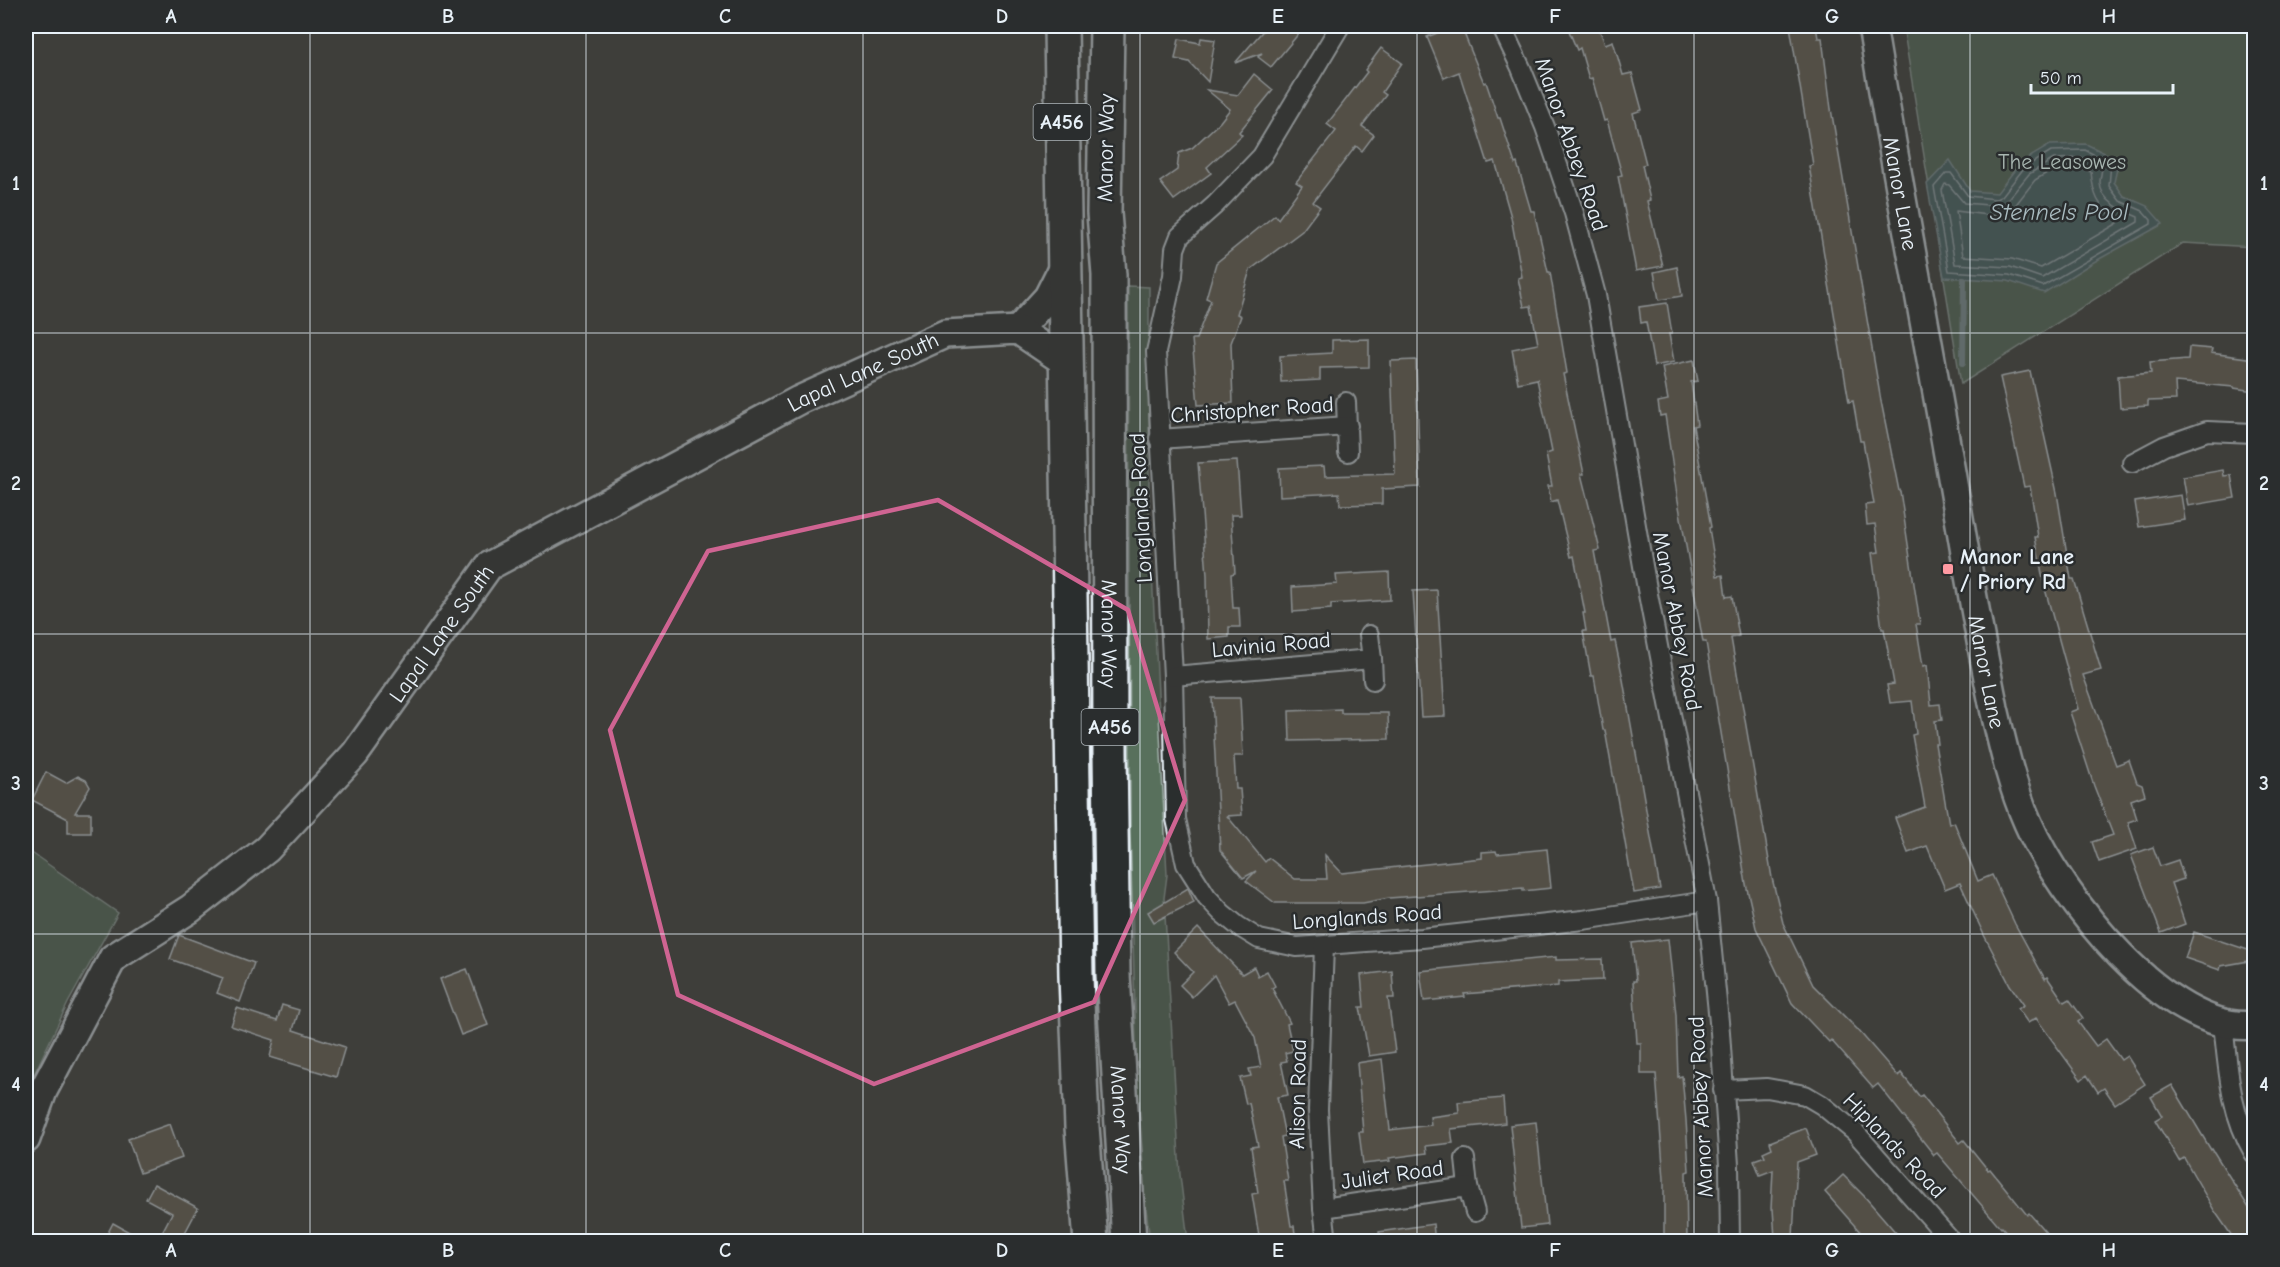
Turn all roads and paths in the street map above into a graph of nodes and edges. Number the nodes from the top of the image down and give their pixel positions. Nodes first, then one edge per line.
1 (1061, 26) edge
2 (1107, 26) edge
3 (1340, 26) edge
4 (1501, 26) edge
5 (1872, 26) edge
6 (1065, 262) junction
7 (1018, 330) junction
8 (1068, 364) junction
9 (1346, 402) dead end
10 (1348, 426) junction
11 (2254, 433) edge
12 (1160, 439) junction
13 (1348, 452) dead end
14 (2132, 463) dead end
15 (1369, 635) dead end
16 (1372, 659) junction
17 (1173, 676) junction
18 (1372, 680) dead end
19 (1707, 901) junction
20 (1324, 946) junction
21 (2223, 1023) junction
22 (2254, 1025) edge
23 (1724, 1090) junction
24 (26, 1139) edge
25 (2254, 1153) edge
26 (1465, 1159) dead end
27 (1468, 1187) junction
28 (1323, 1208) junction
29 (1474, 1212) dead end
30 (1091, 1242) edge
31 (1129, 1242) edge
32 (1328, 1242) edge
33 (1730, 1242) edge
34 (1952, 1242) edge

1 - 6 highway, Manor Way / A456
2 - 31 highway, Manor Way / A456
3 - 12 street, Longlands Road
4 - 19 street, Manor Abbey Road
5 - 21 street, Manor Lane
6 - 7 street
6 - 8 highway, Manor Way / A456
7 - 8 street
7 - 24 street, Lapal Lane South
8 - 30 highway, Manor Way / A456
9 - 10 street, Christopher Road
10 - 12 street, Christopher Road
10 - 13 street, Christopher Road
11 - 14 street
12 - 17 street, Longlands Road
15 - 16 street
16 - 17 street, Lavinia Road
16 - 18 street
17 - 20 street, Longlands Road
19 - 20 street, Longlands Road
19 - 23 street, Manor Abbey Road
20 - 28 street, Alison Road
21 - 22 street, Manor Lane
21 - 25 street
23 - 33 street, Manor Abbey Road
23 - 34 street, Hiplands Road
26 - 27 street, Juliet Road
27 - 28 street, Juliet Road
27 - 29 street, Juliet Road
28 - 32 street, Alison Road

